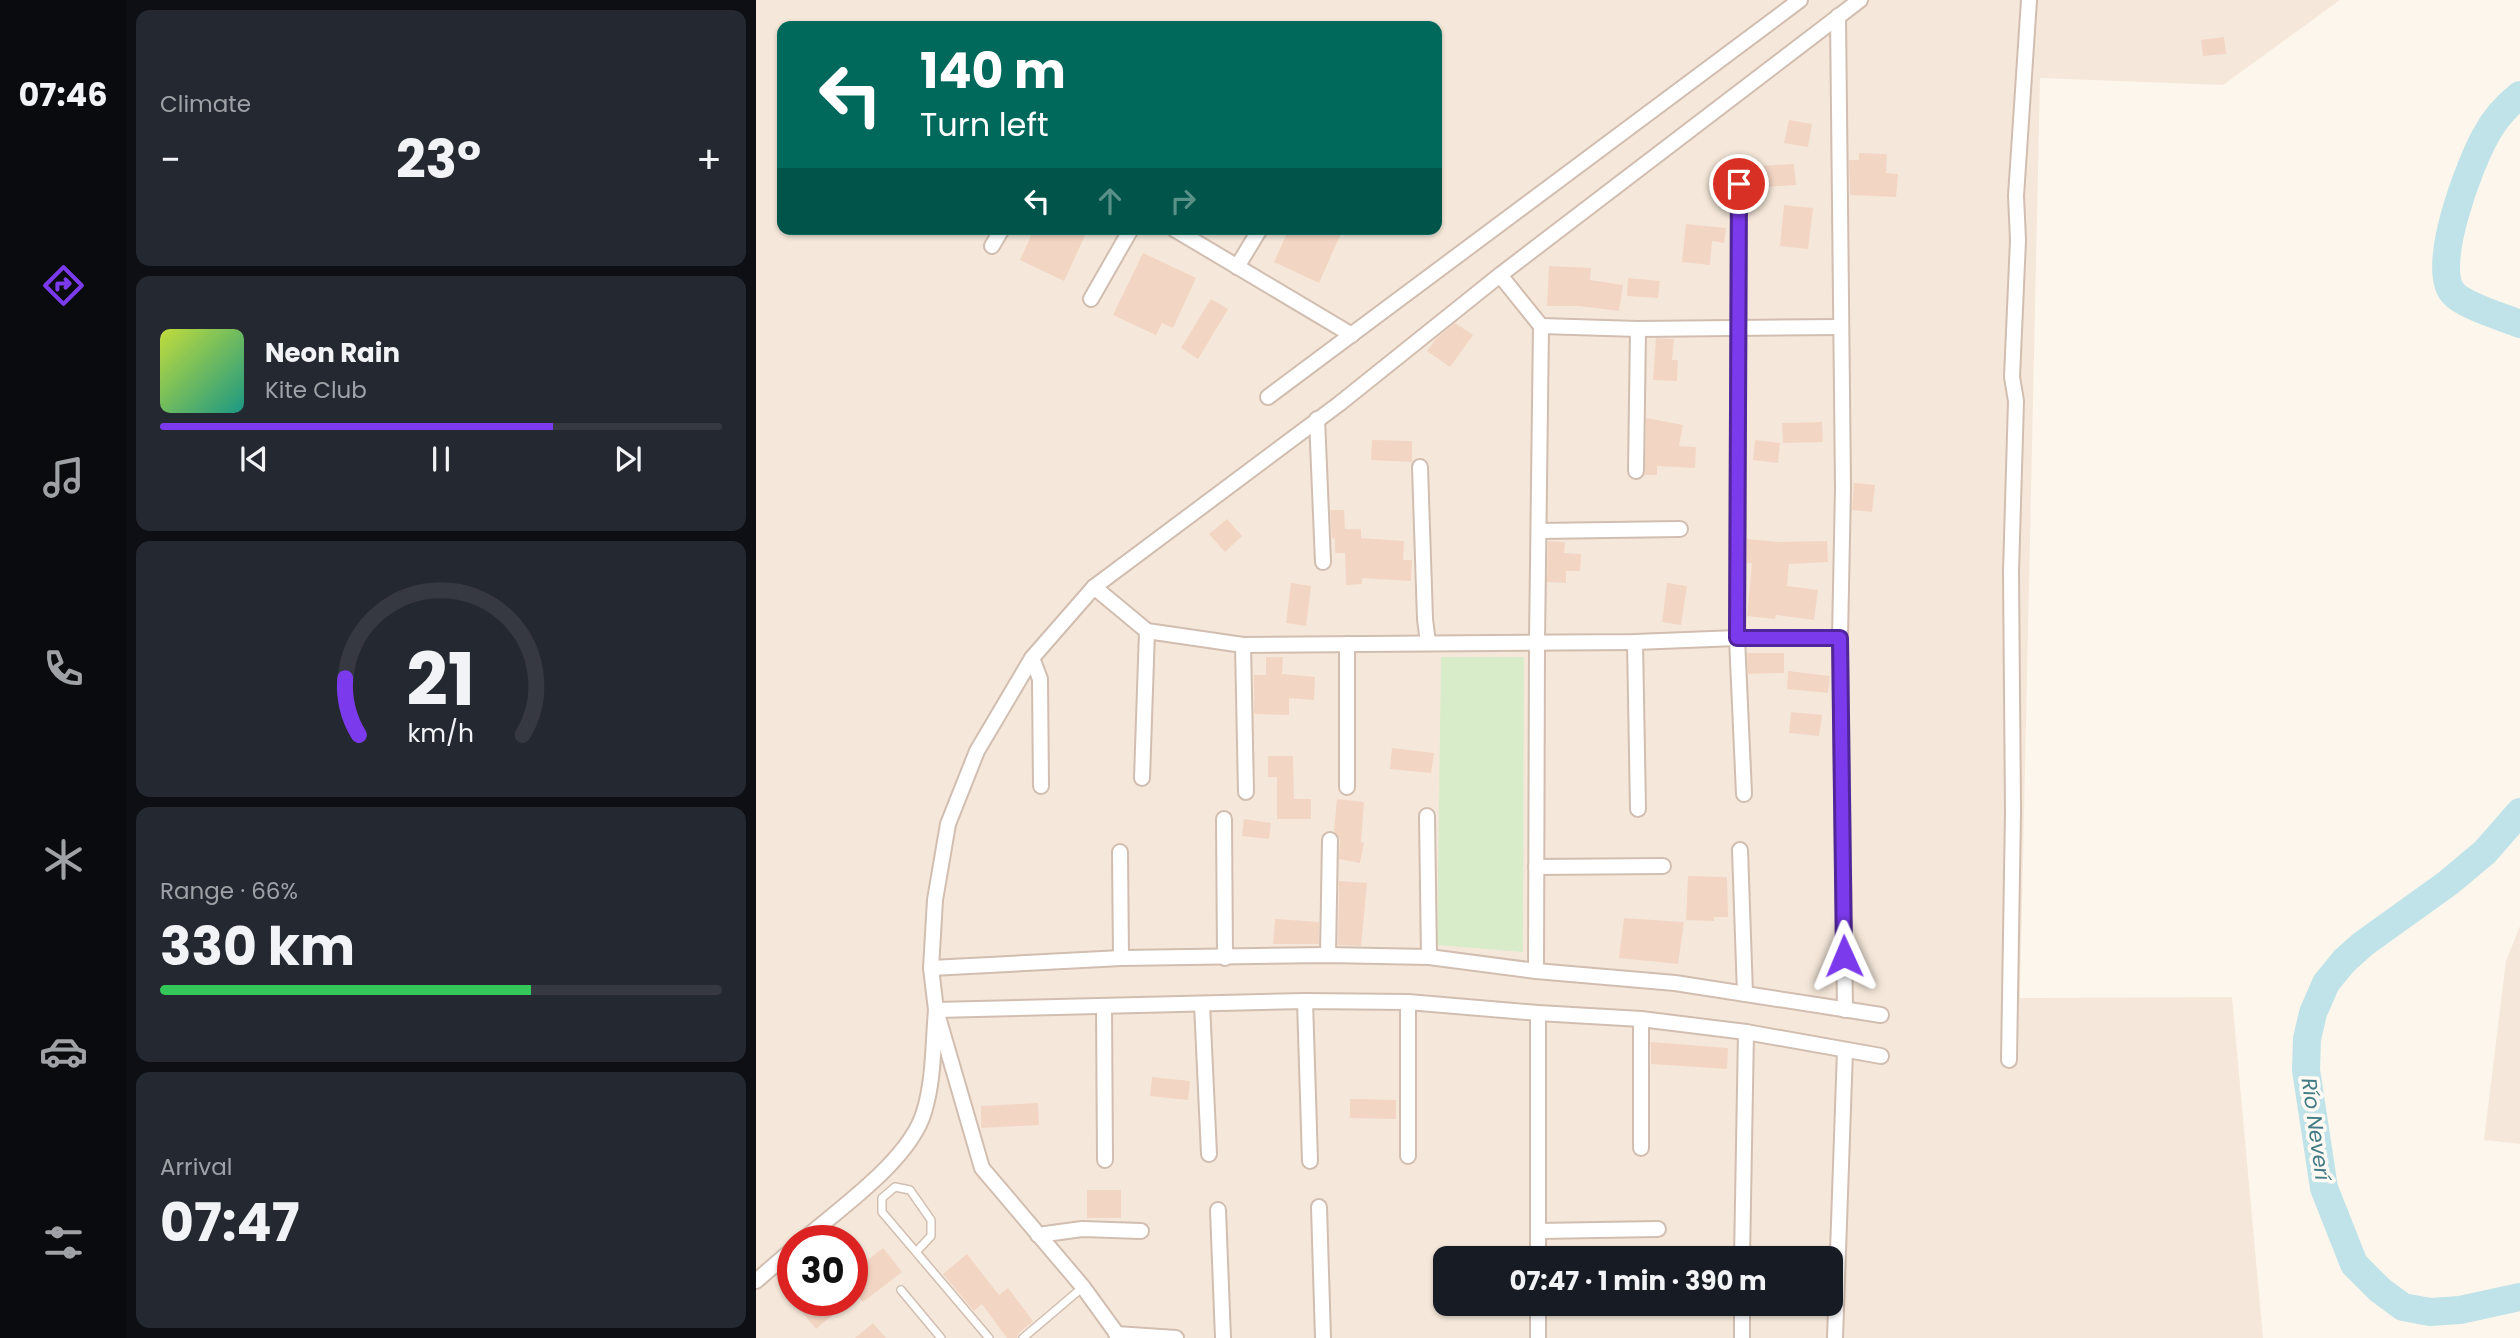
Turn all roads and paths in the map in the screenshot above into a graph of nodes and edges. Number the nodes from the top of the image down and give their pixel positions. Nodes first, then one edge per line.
1 (1800, 0) edge
2 (1860, 0) edge
3 (2029, 0) edge
4 (1838, 16) junction
5 (1739, 184) dead end
6 (998, 235) edge
7 (1128, 235) edge
8 (1184, 235) edge
9 (1256, 235) edge
10 (992, 246) dead end
11 (1237, 267) junction
12 (1500, 275) junction
13 (1091, 299) dead end
14 (1541, 326) junction
15 (1840, 327) junction
16 (1737, 328) junction
17 (1638, 329) junction
18 (1352, 335) junction
19 (1268, 397) dead end
20 (1317, 419) junction
21 (1420, 467) dead end
22 (1636, 471) dead end
23 (1680, 529) dead end
24 (1539, 531) junction
25 (1323, 562) dead end
26 (1094, 587) junction
27 (1147, 631) junction
28 (1737, 638) junction
29 (1840, 638) junction
30 (1537, 642) junction
31 (1635, 642) junction
32 (1428, 643) junction
33 (1347, 644) junction
34 (1243, 645) junction
35 (1032, 658) junction
36 (1142, 778) dead end
37 (1041, 786) dead end
38 (1347, 788) dead end
39 (1246, 792) dead end
40 (1744, 794) dead end
41 (1638, 809) dead end
42 (1427, 816) dead end
43 (1224, 819) dead end
44 (1330, 841) dead end
45 (1740, 850) dead end
46 (1120, 852) dead end
47 (1664, 866) dead end
48 (1536, 867) junction
49 (1328, 955) junction
50 (1429, 957) junction
51 (1121, 958) junction
52 (1225, 958) junction
53 (931, 968) junction
54 (1536, 971) junction
55 (1745, 994) junction
56 (1305, 1001) junction
57 (1408, 1002) junction
58 (1202, 1004) junction
59 (1104, 1006) junction
60 (936, 1010) junction
61 (1845, 1010) junction
62 (1538, 1013) junction
63 (1881, 1015) dead end
64 (1641, 1019) junction
65 (1746, 1032) junction
66 (1845, 1050) junction
67 (1881, 1056) dead end
68 (2009, 1060) dead end
69 (1642, 1147) dead end
70 (1209, 1154) dead end
71 (1408, 1156) dead end
72 (1105, 1160) dead end
73 (1311, 1161) dead end
74 (1319, 1207) dead end
75 (1218, 1210) dead end
76 (820, 1225) edge
77 (1658, 1229) dead end
78 (1141, 1231) dead end
79 (1538, 1231) junction
80 (1038, 1236) junction
81 (1538, 1246) edge
82 (1742, 1246) edge
83 (916, 1252) junction
84 (777, 1263) edge
85 (756, 1281) edge
86 (1083, 1287) junction
87 (901, 1290) dead end
88 (1538, 1316) edge
89 (1742, 1316) edge
90 (1118, 1336) edge
91 (941, 1338) edge
92 (989, 1338) edge
93 (1023, 1338) edge
94 (1176, 1338) edge
95 (1223, 1338) edge
96 (1323, 1338) edge
97 (1538, 1338) edge
98 (1742, 1338) edge
99 (1835, 1338) edge

1 - 18 street
2 - 4 street
3 - 68 street
4 - 12 street
4 - 15 street
5 - 16 street
6 - 10 street
7 - 13 street
8 - 11 street
9 - 11 street
11 - 18 street
12 - 14 street
12 - 20 street
14 - 17 street
14 - 24 street
15 - 16 street
15 - 29 street
16 - 17 street
16 - 28 street
17 - 22 street
18 - 19 street
20 - 25 street
20 - 26 street
21 - 32 street
23 - 24 street
24 - 30 street
26 - 27 street
26 - 35 street
27 - 34 street
27 - 36 street
28 - 29 street
28 - 31 street
28 - 40 street
29 - 61 street
30 - 31 street
30 - 32 street
30 - 48 street
31 - 41 street
32 - 33 street
33 - 34 street
33 - 38 street
34 - 39 street
35 - 37 street
35 - 53 street
42 - 50 street
43 - 52 street
44 - 49 street
45 - 55 street
46 - 51 street
47 - 48 street
48 - 54 street
49 - 50 street
49 - 52 street
50 - 54 street
51 - 52 street
51 - 53 street
53 - 60 street
54 - 55 street
55 - 61 street
56 - 57 street
56 - 58 street
56 - 73 street
57 - 62 street
57 - 71 street
58 - 59 street
58 - 70 street
59 - 60 street
59 - 72 street
60 - 76 street
60 - 80 street
61 - 63 street
62 - 64 street
62 - 79 street
64 - 65 street
64 - 69 street
65 - 66 street
65 - 82 street
66 - 67 street
66 - 99 street
74 - 96 street
75 - 95 street
77 - 79 street
78 - 80 street
79 - 81 street
80 - 86 street
83 - 83 lane
83 - 92 lane
84 - 85 street
86 - 90 street
86 - 93 lane
87 - 91 lane
88 - 97 street
89 - 98 street
90 - 94 street

